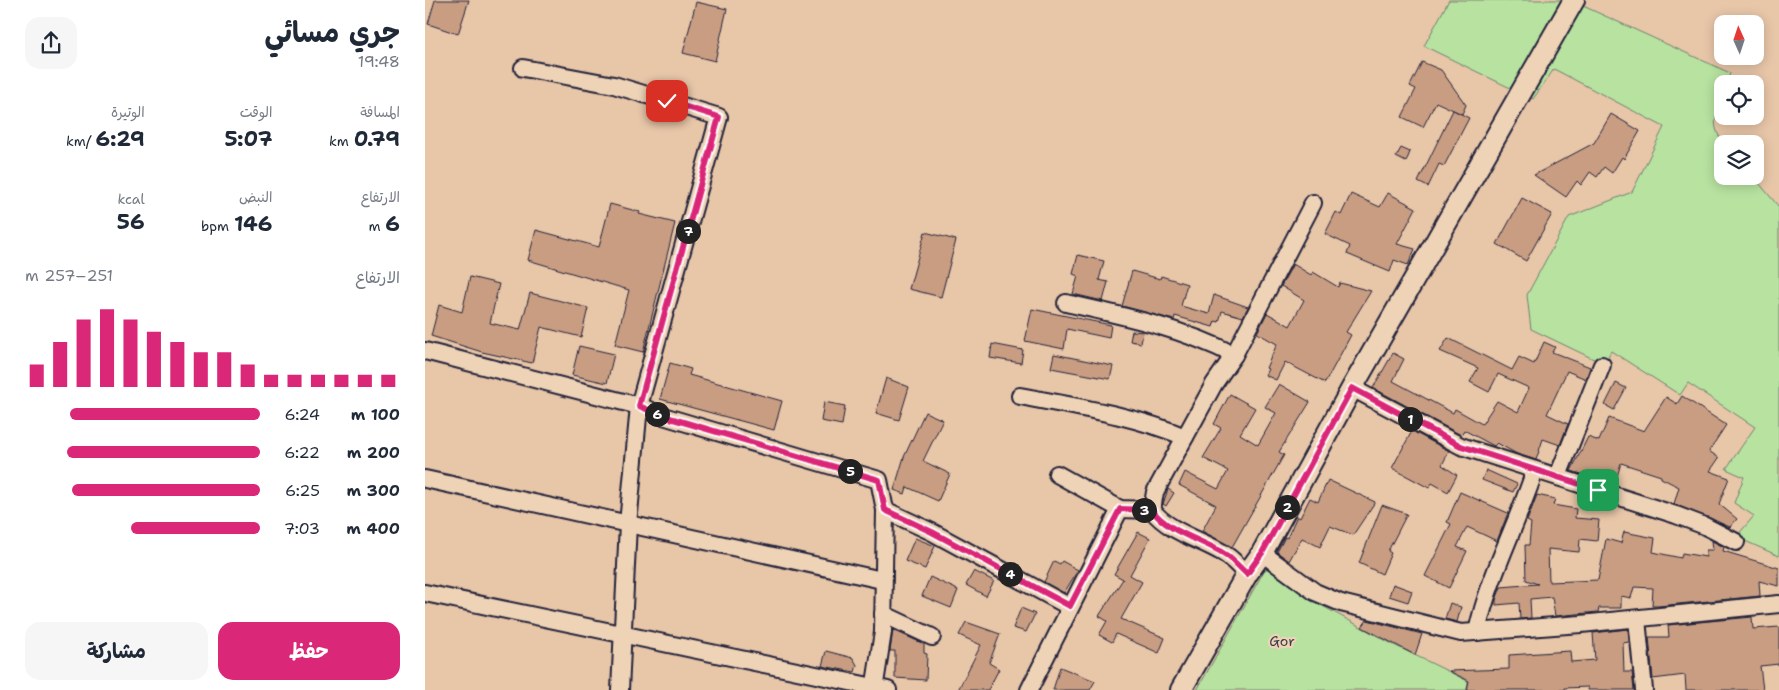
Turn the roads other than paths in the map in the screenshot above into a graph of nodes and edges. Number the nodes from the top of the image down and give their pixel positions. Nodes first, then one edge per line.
1 (1574, 0) edge
2 (523, 68) dead end
3 (1313, 203) dead end
4 (1066, 303) dead end
5 (425, 350) edge
6 (1235, 355) junction
7 (1602, 365) dead end
8 (1352, 388) junction
9 (1020, 396) dead end
10 (639, 406) junction
11 (1185, 437) junction
12 (1535, 470) junction
13 (1057, 474) dead end
14 (1558, 476) junction
15 (425, 479) edge
16 (1120, 509) junction
17 (885, 510) junction
18 (1152, 510) junction
19 (628, 524) junction
20 (1736, 542) dead end
21 (1262, 553) junction
22 (1247, 574) junction
23 (882, 580) junction
24 (425, 593) edge
25 (1779, 604) edge
26 (1070, 606) junction
27 (883, 614) junction
28 (1637, 619) junction
29 (1477, 632) junction
30 (623, 635) junction
31 (933, 637) dead end
32 (879, 689) edge
33 (620, 690) edge
34 (1029, 690) edge
35 (1181, 690) edge
36 (1644, 690) edge

1 - 8 main road
2 - 10 street
3 - 6 street
4 - 6 street
5 - 10 street
6 - 11 street
7 - 14 street
8 - 12 street
8 - 21 main road
9 - 11 street
10 - 17 street
10 - 19 street
11 - 18 street
12 - 14 street
12 - 29 street
13 - 16 street
14 - 20 street
15 - 19 street
16 - 18 street
16 - 26 street
17 - 23 street
17 - 26 street
18 - 22 street
19 - 23 street
19 - 30 street
21 - 22 main road
21 - 29 street
22 - 35 main road
23 - 27 street
24 - 30 street
25 - 28 street
26 - 34 street
27 - 31 street
27 - 32 street
28 - 29 street
28 - 36 street
30 - 32 street
30 - 33 street

